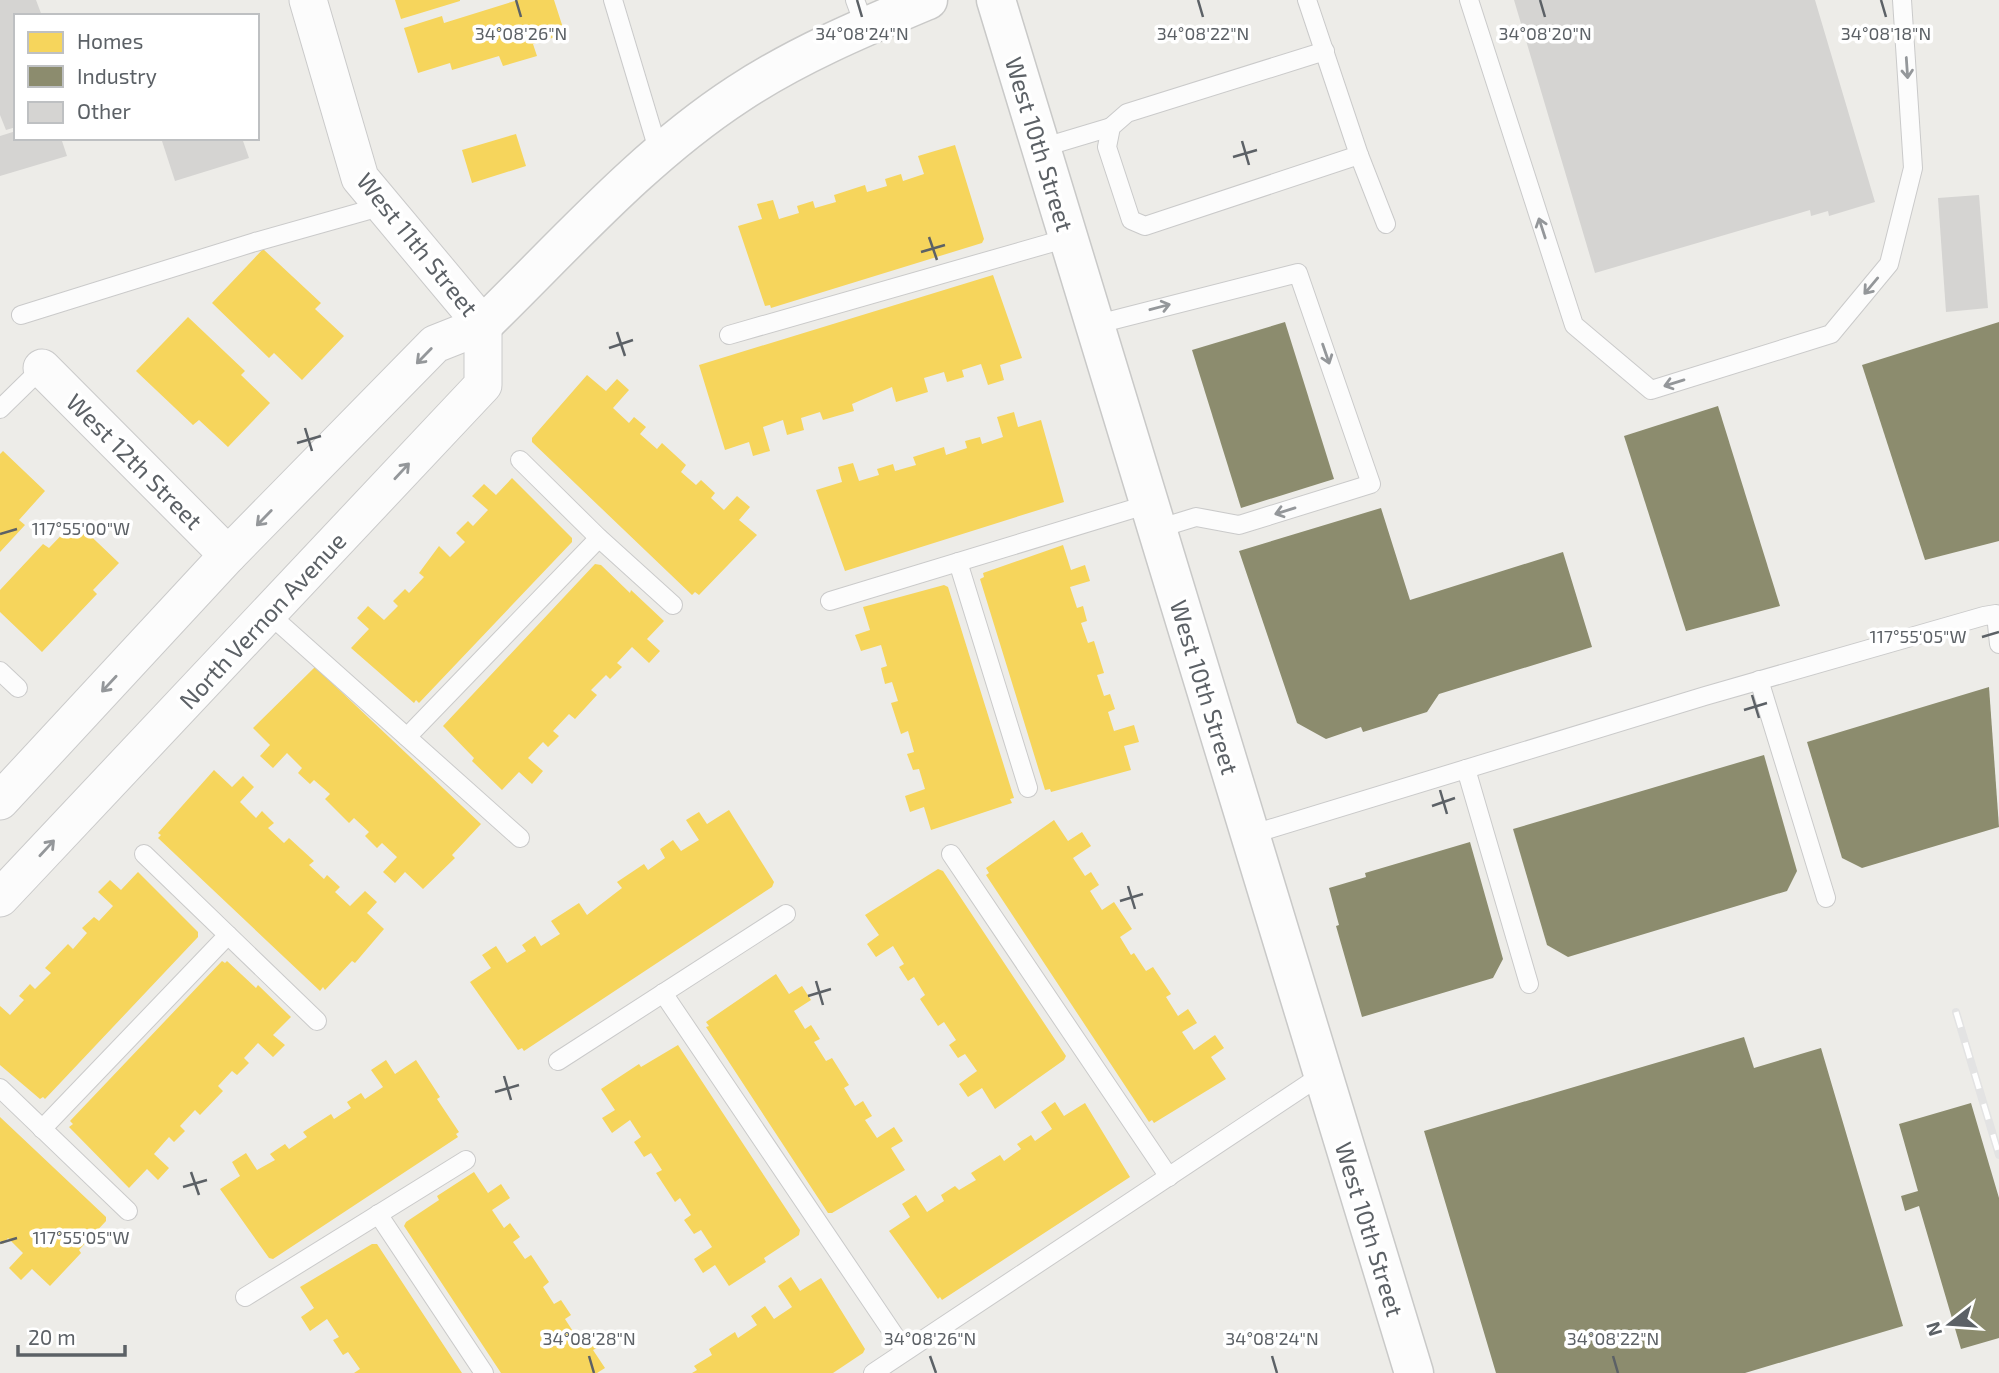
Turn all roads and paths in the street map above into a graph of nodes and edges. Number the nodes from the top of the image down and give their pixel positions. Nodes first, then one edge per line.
1 (308, 0) edge
2 (613, 0) edge
3 (928, 0) edge
4 (996, 0) edge
5 (1307, 0) edge
6 (1469, 0) edge
7 (1902, 0) edge
8 (860, 13) edge
9 (1325, 51) junction
10 (1111, 127) junction
11 (1041, 148) junction
12 (659, 153) junction
13 (1359, 155) junction
14 (383, 206) junction
15 (1386, 224) dead end
16 (1068, 238) junction
17 (21, 315) dead end
18 (1094, 324) junction
19 (483, 325) junction
20 (729, 335) dead end
21 (43, 368) joint
22 (0, 409) edge
23 (520, 460) dead end
24 (1153, 516) junction
25 (599, 538) junction
26 (228, 555) junction
27 (958, 562) junction
28 (830, 601) dead end
29 (673, 604) dead end
30 (268, 613) junction
31 (1999, 644) edge
32 (0, 671) edge
33 (1759, 680) junction
34 (18, 688) dead end
35 (407, 737) junction
36 (1466, 769) junction
37 (1028, 788) dead end
38 (0, 801) edge
39 (1250, 835) junction
40 (520, 838) dead end
41 (144, 854) dead end
42 (951, 854) dead end
43 (0, 898) edge
44 (1826, 898) dead end
45 (786, 914) dead end
46 (228, 935) junction
47 (1530, 984) dead end
48 (663, 993) junction
49 (317, 1021) dead end
50 (558, 1061) dead end
51 (1323, 1074) junction
52 (0, 1088) edge
53 (42, 1129) junction
54 (466, 1160) dead end
55 (1169, 1177) junction
56 (128, 1211) dead end
57 (378, 1214) junction
58 (245, 1297) dead end
59 (905, 1351) junction
60 (484, 1373) edge
61 (873, 1373) edge
62 (1414, 1373) edge

1 - 14 street, West 11th Street
2 - 12 lane
3 - 8 street
4 - 11 street, West 10th Street
5 - 9 lane
7 -> 6 lane
8 - 12 street
9 - 10 lane
9 - 13 lane
10 - 11 lane
10 - 13 lane
11 - 16 street, West 10th Street
12 - 19 street
13 - 15 lane
14 - 17 lane
14 - 19 street, West 11th Street
16 - 18 street, West 10th Street
16 - 20 lane
18 - 24 street, West 10th Street
18 -> 24 lane
19 -> 26 street
30 -> 19 street, North Vernon Avenue
21 - 22 lane
21 - 26 street, West 12th Street
23 - 25 lane
24 - 27 lane
24 - 39 street, West 10th Street
25 - 29 lane
25 - 35 lane
26 -> 38 street
27 - 28 lane
27 - 37 lane
30 - 35 lane
43 -> 30 street, North Vernon Avenue
31 - 33 lane
32 - 34 lane
33 - 36 lane
33 - 44 lane
35 - 40 lane
36 - 39 lane
36 - 47 lane
39 - 51 street, West 10th Street
41 - 46 lane
42 - 55 lane
45 - 48 lane
46 - 49 lane
46 - 53 lane
48 - 50 lane
48 - 59 lane
51 - 55 lane
51 - 62 street, West 10th Street
52 - 53 lane
53 - 56 lane
54 - 57 lane
55 - 59 lane
57 - 58 lane
57 - 60 lane
59 - 61 lane

